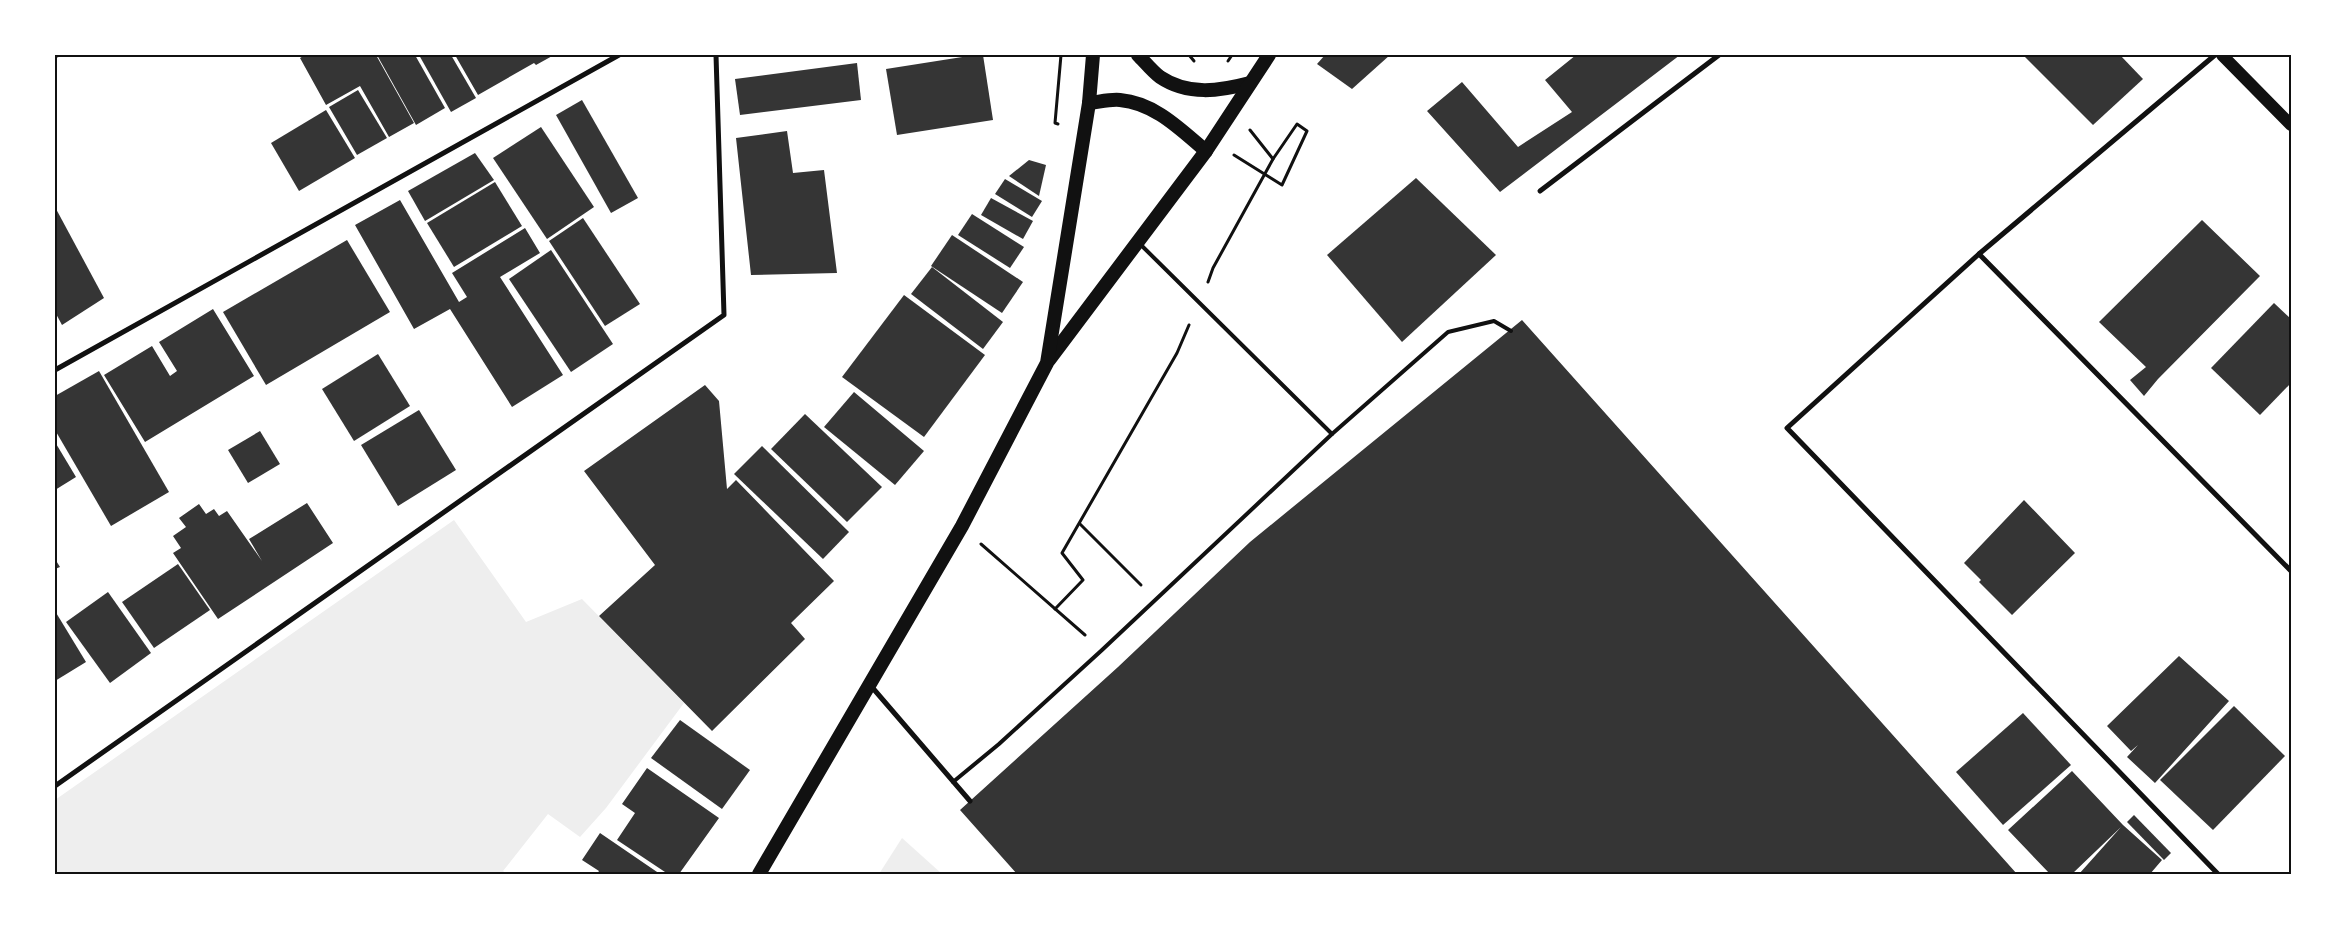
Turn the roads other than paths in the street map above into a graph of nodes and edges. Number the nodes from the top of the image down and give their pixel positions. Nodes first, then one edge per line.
1 (619, 55) edge
2 (716, 55) edge
3 (1093, 55) edge
4 (1138, 55) edge
5 (1269, 55) edge
6 (1719, 55) edge
7 (2215, 55) edge
8 (2222, 55) edge
9 (1250, 83) junction
10 (1089, 103) junction
11 (2289, 121) edge
12 (1209, 146) junction
13 (1540, 191) dead end
14 (1139, 243) junction
15 (1979, 254) junction
16 (1510, 331) dead end
17 (1047, 362) junction
18 (55, 370) edge
19 (1332, 434) junction
20 (2291, 572) edge
21 (870, 685) junction
22 (953, 783) junction
23 (55, 786) edge
24 (970, 801) dead end
25 (759, 874) edge
26 (2218, 874) edge

1 - 18 street
2 - 23 street
3 - 10 highway
4 - 9 highway
5 - 9 highway
6 - 13 street
7 - 15 street
8 - 11 main road
9 - 12 highway
10 - 12 highway
10 - 17 highway
12 - 14 highway
14 - 17 highway
14 - 19 lane
15 - 20 street
15 - 26 street
16 - 19 lane
17 - 21 highway
19 - 22 lane
21 - 22 street
21 - 25 highway
22 - 24 street

